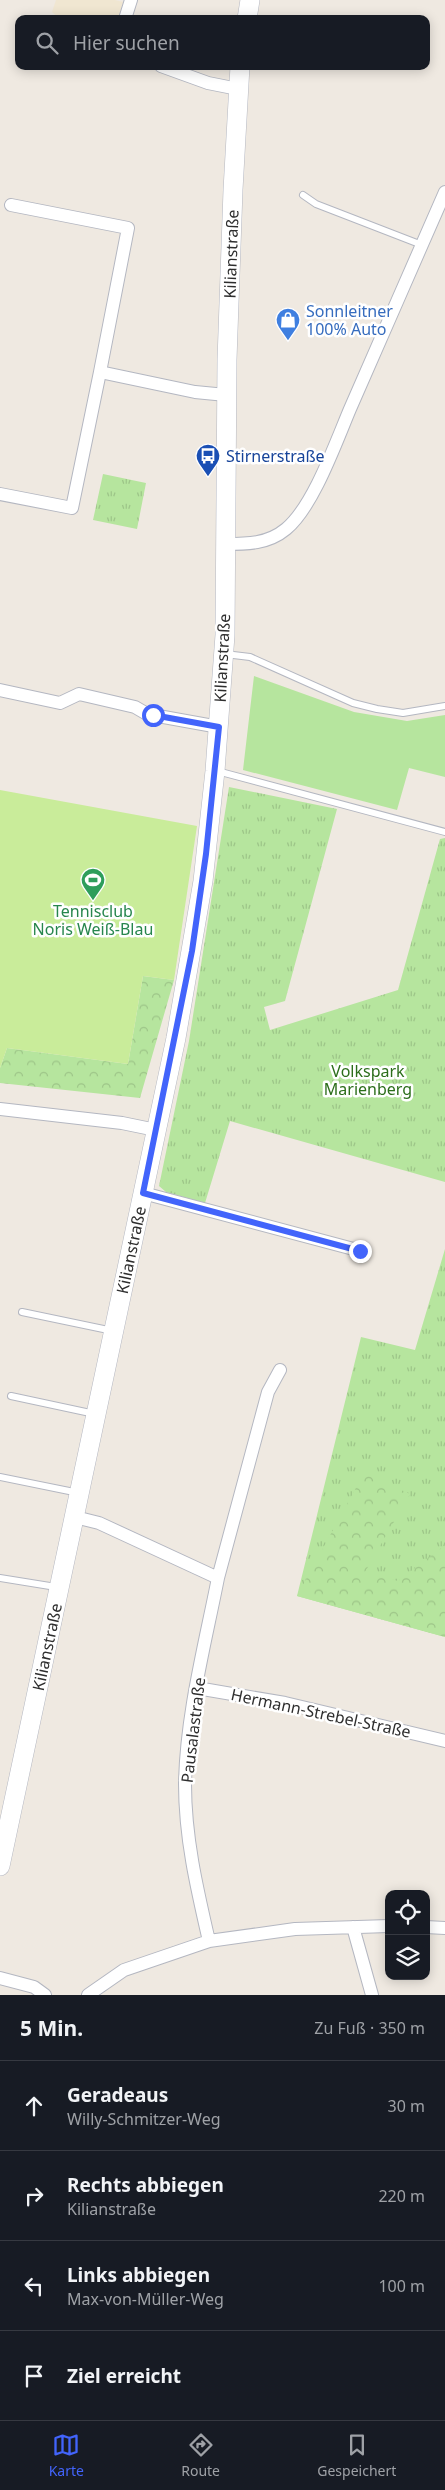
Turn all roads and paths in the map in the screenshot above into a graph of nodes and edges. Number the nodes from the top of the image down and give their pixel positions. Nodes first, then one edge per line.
1 (131, 0) edge
2 (250, 0) edge
3 (126, 15) edge
4 (248, 15) edge
5 (173, 70) edge
6 (240, 70) edge
7 (238, 89) junction
8 (445, 192) edge
9 (303, 195) dead end
10 (11, 205) dead end
11 (422, 245) junction
12 (100, 372) junction
13 (226, 395) junction
14 (0, 494) edge
15 (225, 544) junction
16 (224, 654) junction
17 (0, 690) edge
18 (445, 706) edge
19 (219, 727) junction
20 (215, 771) junction
21 (445, 832) edge
22 (0, 1110) edge
23 (156, 1130) junction
24 (143, 1193) junction
25 (360, 1251) dead end
26 (22, 1312) dead end
27 (114, 1332) junction
28 (280, 1370) dead end
29 (11, 1396) dead end
30 (97, 1414) junction
31 (0, 1477) edge
32 (80, 1493) junction
33 (75, 1517) junction
34 (0, 1578) edge
35 (218, 1578) junction
36 (60, 1587) junction
37 (198, 1688) junction
38 (445, 1741) edge
39 (0, 1866) edge
40 (385, 1926) edge
41 (353, 1927) junction
42 (430, 1927) edge
43 (445, 1928) edge
44 (209, 1941) junction
45 (0, 1978) edge
46 (46, 1995) edge
47 (88, 1995) edge
48 (372, 1995) edge

1 - 3 street
2 - 4 main road
5 - 7 street
6 - 7 main road, Kilianstraße
7 - 13 main road, Kilianstraße
8 - 11 street
9 - 11 lane
10 - 12 street
11 - 15 street
12 - 13 street
12 - 14 street
13 - 15 main road, Kilianstraße
15 - 16 main road, Kilianstraße
16 - 18 lane
16 - 19 main road, Kilianstraße
17 - 19 street
19 - 20 main road, Kilianstraße
20 - 21 lane
20 - 23 main road, Kilianstraße
22 - 23 street
23 - 24 main road, Kilianstraße
24 - 25 street
24 - 27 main road, Kilianstraße
26 - 27 lane
27 - 30 main road, Kilianstraße
28 - 35 street, Pausalastraße
29 - 30 lane
30 - 32 main road, Kilianstraße
31 - 32 lane
32 - 33 main road, Kilianstraße
33 - 35 street
33 - 36 main road, Kilianstraße
34 - 36 lane
35 - 37 street, Pausalastraße
36 - 39 main road, Kilianstraße
37 - 38 street, Hermann-Strebel-Straße
37 - 44 street, Pausalastraße
40 - 41 street
41 - 44 street
41 - 48 street
42 - 43 street
44 - 47 street
45 - 46 street

